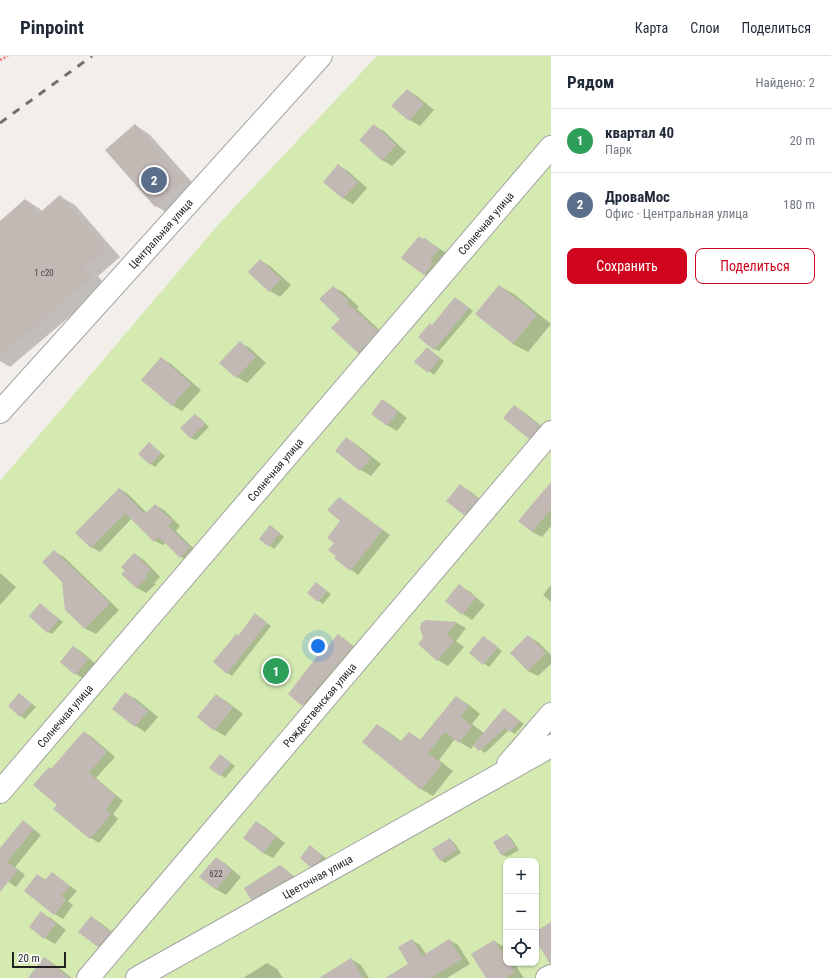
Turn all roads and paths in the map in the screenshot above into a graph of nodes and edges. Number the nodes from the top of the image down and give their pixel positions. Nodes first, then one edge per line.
1 (8, 56) edge
2 (321, 56) edge
3 (0, 60) edge
4 (551, 147) edge
5 (0, 412) edge
6 (551, 432) edge
7 (551, 714) edge
8 (551, 746) edge
9 (498, 776) junction
10 (0, 792) edge
11 (551, 976) edge
12 (88, 978) edge
13 (137, 978) edge
14 (547, 978) edge

1 - 3 path
2 - 5 street, Центральная улица
4 - 10 street, Солнечная улица
6 - 12 street, Рождественская улица
7 - 9 street, Цветочная улица
8 - 9 street, Цветочная улица
9 - 13 street, Цветочная улица
11 - 14 street

